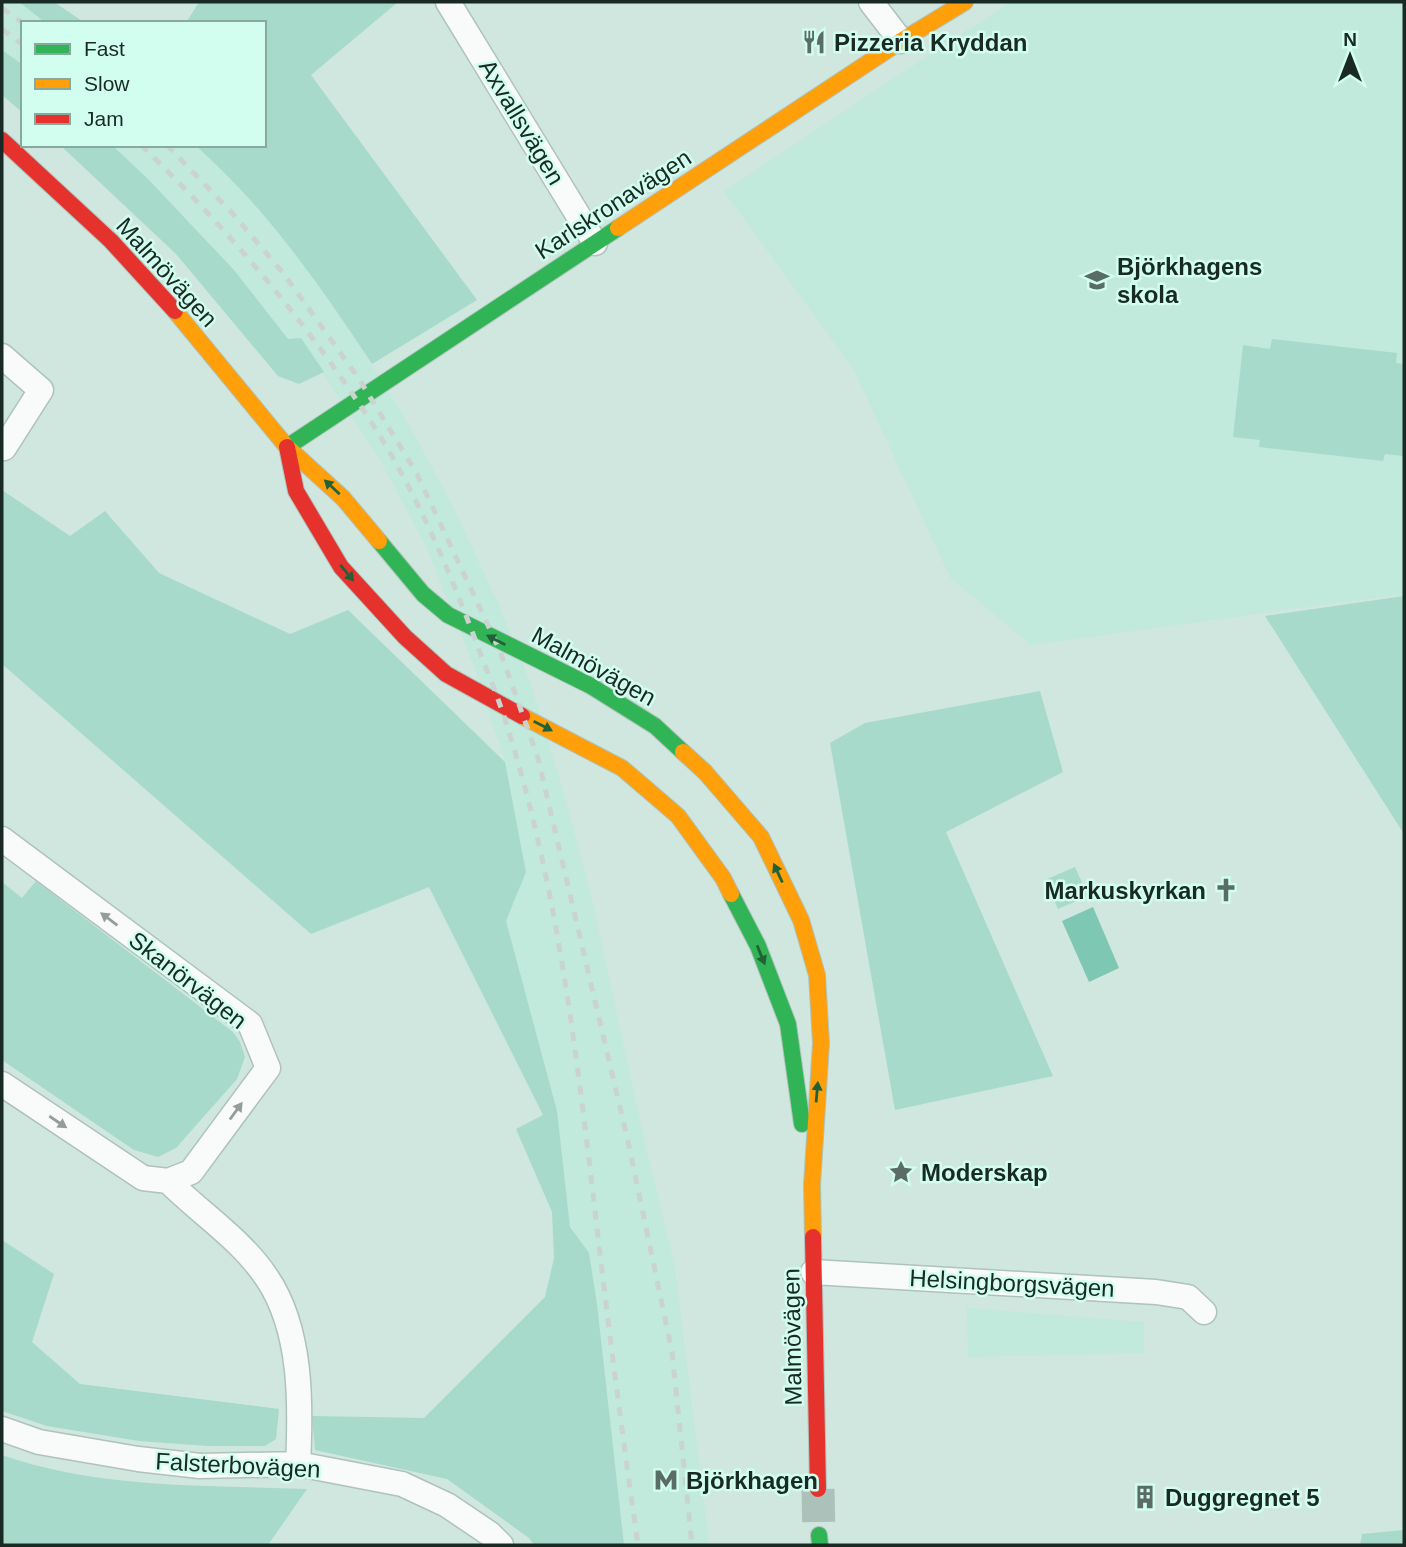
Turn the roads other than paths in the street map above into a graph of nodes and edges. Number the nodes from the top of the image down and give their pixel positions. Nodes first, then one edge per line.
1 (449, 2) edge
2 (871, 2) edge
3 (965, 2) edge
4 (901, 41) junction
5 (2, 140) edge
6 (595, 243) junction
7 (2, 356) edge
8 (4, 447) dead end
9 (288, 447) junction
10 (2, 839) edge
11 (2, 1084) edge
12 (168, 1181) junction
13 (812, 1185) junction
14 (813, 1272) junction
15 (1204, 1312) dead end
16 (2, 1429) edge
17 (298, 1464) junction
18 (818, 1489) tunnel mouth
19 (501, 1545) edge

1 - 6 street, Axvallsvägen
2 - 4 street
3 - 4 street, Karlskronavägen
4 - 6 street, Karlskronavägen
5 - 9 street, Malmövägen
6 - 9 street, Karlskronavägen
7 - 8 street
9 -> 13 street, Malmövägen
13 -> 9 street, Malmövägen
12 -> 10 street, Skanörvägen
11 -> 12 street
12 - 17 street
13 - 14 street, Malmövägen
14 - 15 street, Helsingborgsvägen
14 - 18 street, Malmövägen
16 - 17 street, Falsterbovägen
17 - 19 street, Falsterbovägen

